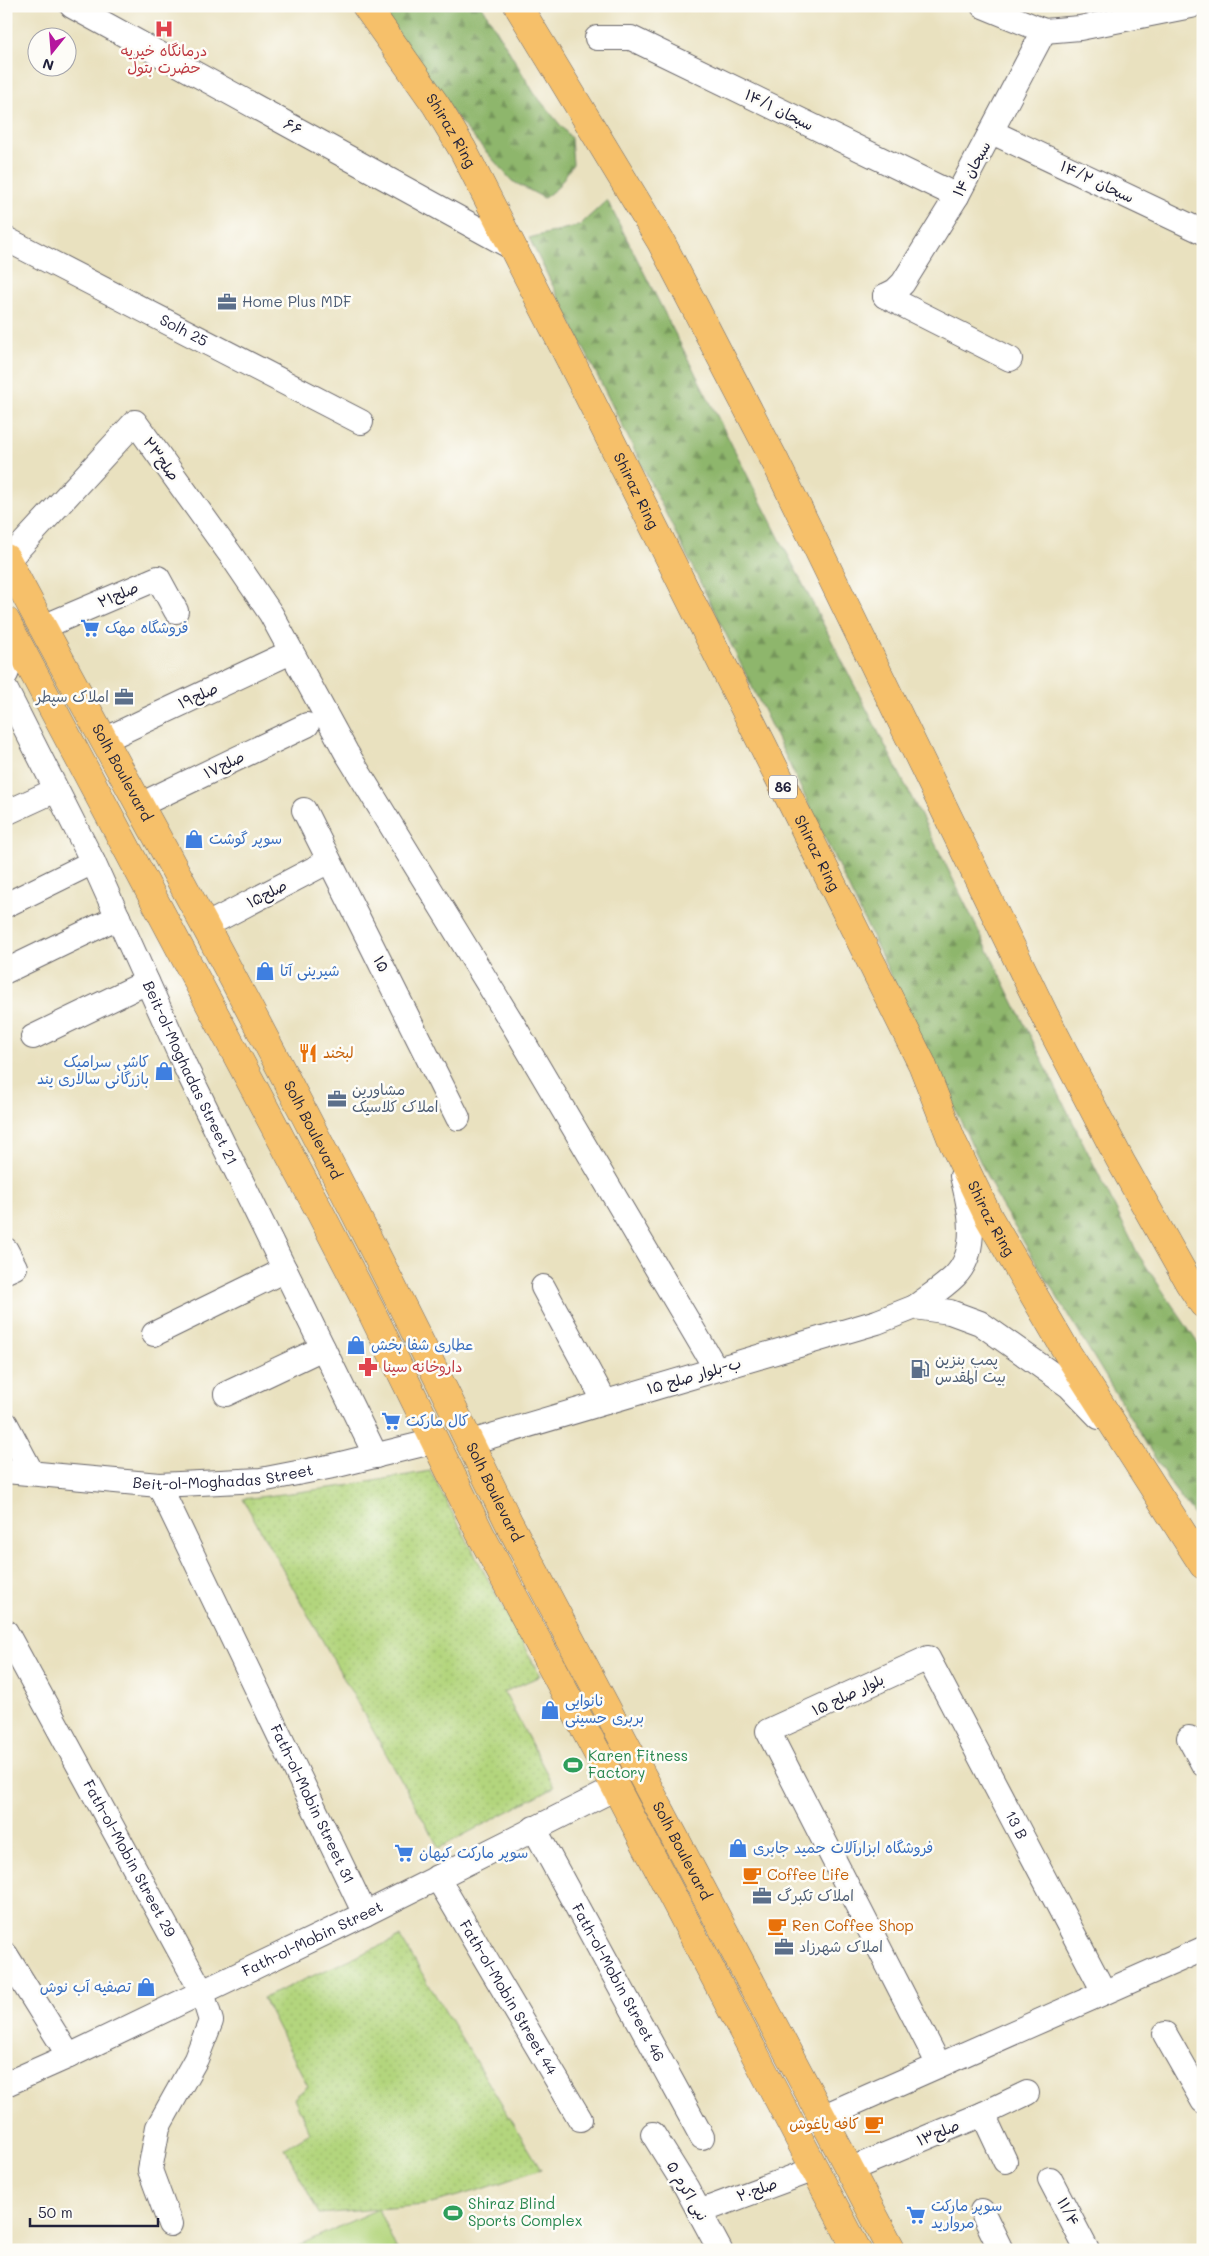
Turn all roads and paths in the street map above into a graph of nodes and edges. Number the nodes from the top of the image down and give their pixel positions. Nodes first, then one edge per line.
1 (72, 6) edge
2 (366, 6) edge
3 (518, 6) edge
4 (983, 6) edge
5 (1191, 6) edge
6 (1044, 31) junction
7 (597, 38) dead end
8 (992, 132) junction
9 (957, 196) junction
10 (1203, 232) edge
11 (6, 239) edge
12 (514, 248) junction
13 (1010, 359) dead end
14 (362, 422) dead end
15 (7, 559) edge
16 (176, 611) dead end
17 (43, 627) junction
18 (10, 635) edge
19 (292, 652) junction
20 (6, 674) edge
21 (6, 690) edge
22 (308, 725) dead end
23 (104, 740) junction
24 (56, 790) junction
25 (140, 805) junction
26 (304, 810) dead end
27 (6, 813) edge
28 (329, 861) junction
29 (93, 862) junction
30 (6, 905) edge
31 (118, 917) junction
32 (205, 926) junction
33 (6, 971) edge
34 (147, 982) junction
35 (33, 1037) dead end
36 (458, 1118) dead end
37 (954, 1143) junction
38 (348, 1200) junction
39 (321, 1214) junction
40 (6, 1250) edge
41 (285, 1270) junction
42 (6, 1272) edge
43 (543, 1287) dead end
44 (1203, 1304) edge
45 (915, 1307) junction
46 (154, 1334) dead end
47 (324, 1348) junction
48 (716, 1369) junction
49 (226, 1394) dead end
50 (605, 1402) junction
51 (6, 1424) edge
52 (435, 1441) junction
53 (471, 1442) junction
54 (1129, 1450) junction
55 (376, 1456) junction
56 (6, 1471) edge
57 (32, 1473) junction
58 (159, 1485) junction
59 (1203, 1565) edge
60 (6, 1632) edge
61 (928, 1658) joint
62 (1189, 1738) dead end
63 (1203, 1764) edge
64 (616, 1788) junction
65 (534, 1828) junction
66 (437, 1877) junction
67 (712, 1907) junction
68 (365, 1914) junction
69 (685, 1921) junction
70 (1203, 1949) edge
71 (6, 1955) edge
72 (202, 1992) junction
73 (1104, 1992) junction
74 (1165, 2034) dead end
75 (69, 2056) junction
76 (939, 2065) junction
77 (6, 2084) edge
78 (1027, 2093) dead end
79 (1203, 2101) edge
80 (984, 2114) junction
81 (822, 2117) junction
82 (580, 2119) dead end
83 (653, 2134) dead end
84 (702, 2137) dead end
85 (1005, 2161) dead end
86 (814, 2169) junction
87 (849, 2170) junction
88 (1050, 2179) dead end
89 (982, 2211) dead end
90 (699, 2212) junction
91 (170, 2224) dead end
92 (851, 2248) edge
93 (1083, 2248) edge
94 (720, 2250) edge
95 (892, 2250) edge
96 (1001, 2250) edge

1 - 12 street, ۶۶
2 - 12 main road, Shiraz Ring / 86
3 - 44 main road
4 - 6 street
5 - 6 street
6 - 8 street, سبحان ۱۴
7 - 9 street, سبحان ۱۴/۱
8 - 9 street, سبحان ۱۴
8 - 10 street, سبحان ۱۴/۲
9 - 13 street, سبحان ۱۴
11 - 14 street, Solh 25
12 - 37 main road, Shiraz Ring / 86
15 - 17 main road, Solh Boulevard
15 - 19 street, صلح۲۳
16 - 17 street, صلح۲۱
17 - 23 main road, Solh Boulevard
18 - 20 street
18 - 39 main road, Solh Boulevard
19 - 23 street, صلح۱۹
19 - 48 street
21 - 24 street, Beit-ol-Moghadas Street 21
22 - 25 street, صلح۱۷
23 - 25 main road, Solh Boulevard
24 - 27 street
24 - 29 street, Beit-ol-Moghadas Street 21
25 - 32 main road, Solh Boulevard
26 - 28 street, ۱۵
28 - 32 street, صلح۱۵
28 - 36 street, ۱۵
29 - 30 street
29 - 31 street, Beit-ol-Moghadas Street 21
31 - 33 street
31 - 34 street, Beit-ol-Moghadas Street 21
32 - 38 main road, Solh Boulevard
34 - 35 street
34 - 41 street, Beit-ol-Moghadas Street 21
37 - 45 street
37 - 54 main road, Shiraz Ring / 86
38 - 39 main road
38 - 53 main road, Solh Boulevard
39 - 52 main road, Solh Boulevard
40 - 42 street
41 - 46 street
41 - 47 street, Beit-ol-Moghadas Street 21
43 - 50 street
45 - 48 street, ۱۵ ب-بلوار صلح
45 - 54 street
47 - 49 street
47 - 55 street, Beit-ol-Moghadas Street 21
48 - 50 street, ۱۵ ب-بلوار صلح
50 - 53 street, ۱۵ ب-بلوار صلح
51 - 57 street
52 - 55 street, Beit-ol-Moghadas Street
52 - 64 main road, Solh Boulevard
53 - 67 main road, Solh Boulevard
54 - 59 main road, Shiraz Ring / 86
55 - 58 street, Beit-ol-Moghadas Street
56 - 57 street, Beit-ol-Moghadas Street
57 - 58 street, Beit-ol-Moghadas Street
58 - 68 street, Fath-ol-Mobin Street 31
60 - 72 street, Fath-ol-Mobin Street 29
61 - 73 street, 13 B
61 - 76 street, بلوار صلح ۱۵
62 - 63 street
64 - 65 street, Fath-ol-Mobin Street
64 - 69 main road, Solh Boulevard
65 - 66 street, Fath-ol-Mobin Street
65 - 84 street, Fath-ol-Mobin Street 46
66 - 68 street, Fath-ol-Mobin Street
66 - 82 street, Fath-ol-Mobin Street 44
67 - 69 main road
67 - 81 main road, Solh Boulevard
68 - 72 street, Fath-ol-Mobin Street
69 - 86 main road, Solh Boulevard
70 - 73 street
71 - 75 street
72 - 75 street, Fath-ol-Mobin Street
72 - 91 street, Fath-ol-Mobin Street 29
73 - 76 street
74 - 79 street
75 - 77 street, Fath-ol-Mobin Street
76 - 81 street
78 - 80 street, صلح۱۳
80 - 85 street
80 - 87 street, صلح۱۳
81 - 87 main road, Solh Boulevard
83 - 90 street, نبی اکرم ۵
86 - 90 street, صلح۲۰
86 - 92 main road, Solh Boulevard
87 - 95 main road, Solh Boulevard
88 - 93 street, ۱۱/۴
89 - 96 street
90 - 94 street, نبی اکرم ۵

